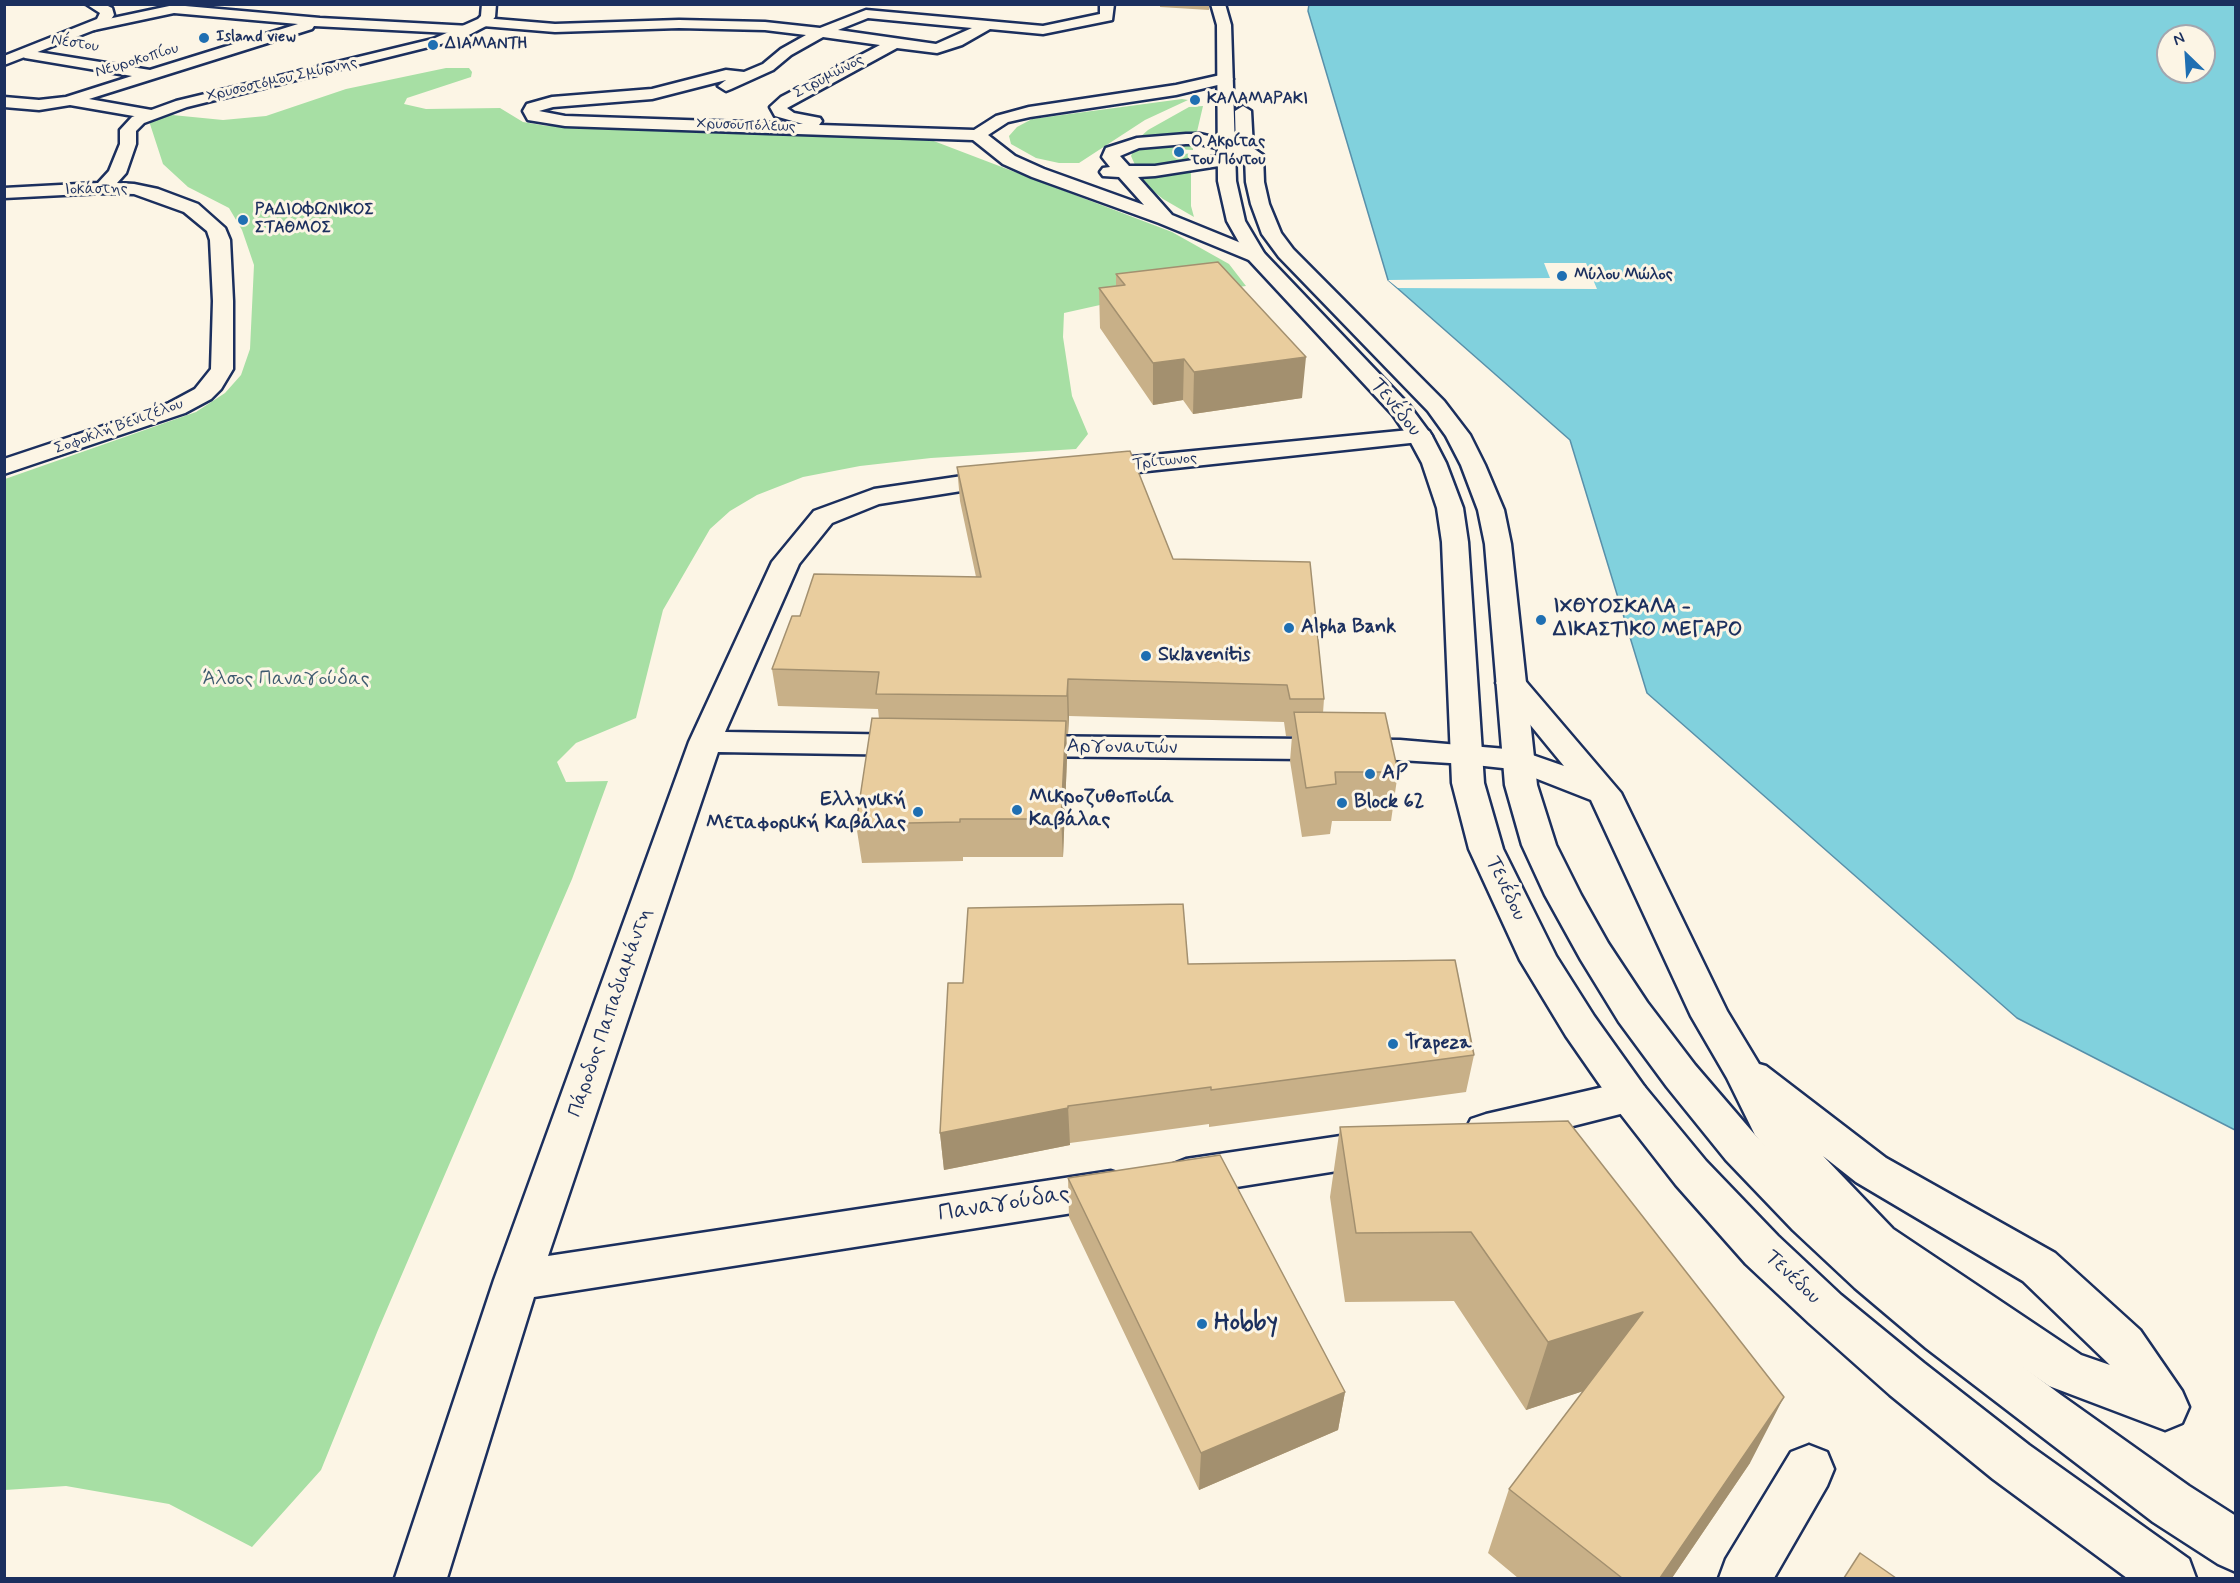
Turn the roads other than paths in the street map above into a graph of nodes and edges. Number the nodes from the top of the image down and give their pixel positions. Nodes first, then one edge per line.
1 (92, 4) edge
2 (188, 4) edge
3 (1107, 4) edge
4 (1218, 4) edge
5 (174, 9) junction
6 (506, 9) dead end
7 (483, 17) edge
8 (320, 22) junction
9 (94, 26) junction
10 (986, 26) junction
11 (821, 32) junction
12 (893, 44) junction
13 (21, 48) junction
14 (4, 61) edge
15 (155, 75) junction
16 (744, 77) junction
17 (1225, 79) junction
18 (1242, 90) dead end
19 (538, 94) dead end
20 (706, 96) dead end
21 (562, 100) junction
22 (68, 101) junction
23 (9, 104) edge
24 (687, 110) dead end
25 (151, 114) junction
26 (729, 125) junction
27 (928, 132) junction
28 (977, 135) junction
29 (1226, 152) junction
30 (1250, 153) junction
31 (1124, 172) junction
32 (1038, 173) junction
33 (103, 188) junction
34 (4, 193) edge
35 (1166, 219) junction
36 (1256, 256) junction
37 (222, 369) joint
38 (1420, 436) junction
39 (4, 467) edge
40 (1068, 471) edge
41 (1021, 476) edge
42 (1511, 683) junction
43 (705, 742) junction
44 (942, 745) edge
45 (990, 746) edge
46 (1466, 754) junction
47 (1518, 760) junction
48 (1604, 793) junction
49 (1743, 1071) junction
50 (1630, 1097) junction
51 (517, 1280) junction
52 (1809, 1469) dead end
53 (2235, 1546) edge
54 (421, 1578) edge
55 (1744, 1578) edge
56 (2170, 1578) edge

1 - 9 street
2 - 5 street
3 - 10 street
4 - 17 street, Τενέδου
5 - 8 street
5 - 9 street
6 - 7 street
7 - 8 street
7 - 11 street
7 - 25 street, Χρυσοστόμου Σμύρνης
8 - 15 street, Νευροκοπίου
9 - 13 street
10 - 11 street, Στρυμώνος
10 - 12 street
11 - 12 street
11 - 16 street, Στρυμώνος
12 - 27 street, Στρυμώνος
13 - 14 street
13 - 15 street, Νέστου
15 - 22 street, Νευροκοπίου
16 - 20 street, Στρυμώνος
16 - 21 street, Χρυσουπόλεως
17 - 28 street
17 - 29 street, Τενέδου
18 - 30 street, Τενέδου
19 - 21 street
21 - 26 street, Χρυσουπόλεως
22 - 23 street
22 - 25 street
24 - 26 street
25 - 33 street, Χρυσοστόμου Σμύρνης
26 - 27 street, Χρυσουπόλεως
27 - 28 street, Χρυσουπόλεως
28 - 32 street
29 - 30 street
29 - 31 street
29 - 31 street
29 - 36 street, Τενέδου
30 - 42 street, Τενέδου
31 - 32 street
31 - 35 street
32 - 35 street
33 - 34 street, Ιοκάστης
33 - 37 street, Ιοκάστης
35 - 36 street
36 - 38 street, Τενέδου
37 - 39 street, Σοφοκλή Βενιζέλου
38 - 40 street, Τρίτωνος
38 - 46 street, Τενέδου
41 - 43 street, Πάροδος Παπαδιαμάντη
42 - 47 street, Τενέδου
42 - 48 street
43 - 44 street
43 - 51 street, Πάροδος Παπαδιαμάντη
45 - 46 street, Αργοναυτών
46 - 47 street, Αργοναυτών
46 - 50 street, Τενέδου
47 - 48 street, Αργοναυτών
47 - 53 street, Τενέδου
48 - 49 street
49 - 49 street
50 - 51 street, Παναγούδας
50 - 56 street, Τενέδου
51 - 54 street, Πάροδος Παπαδιαμάντη
52 - 55 street

